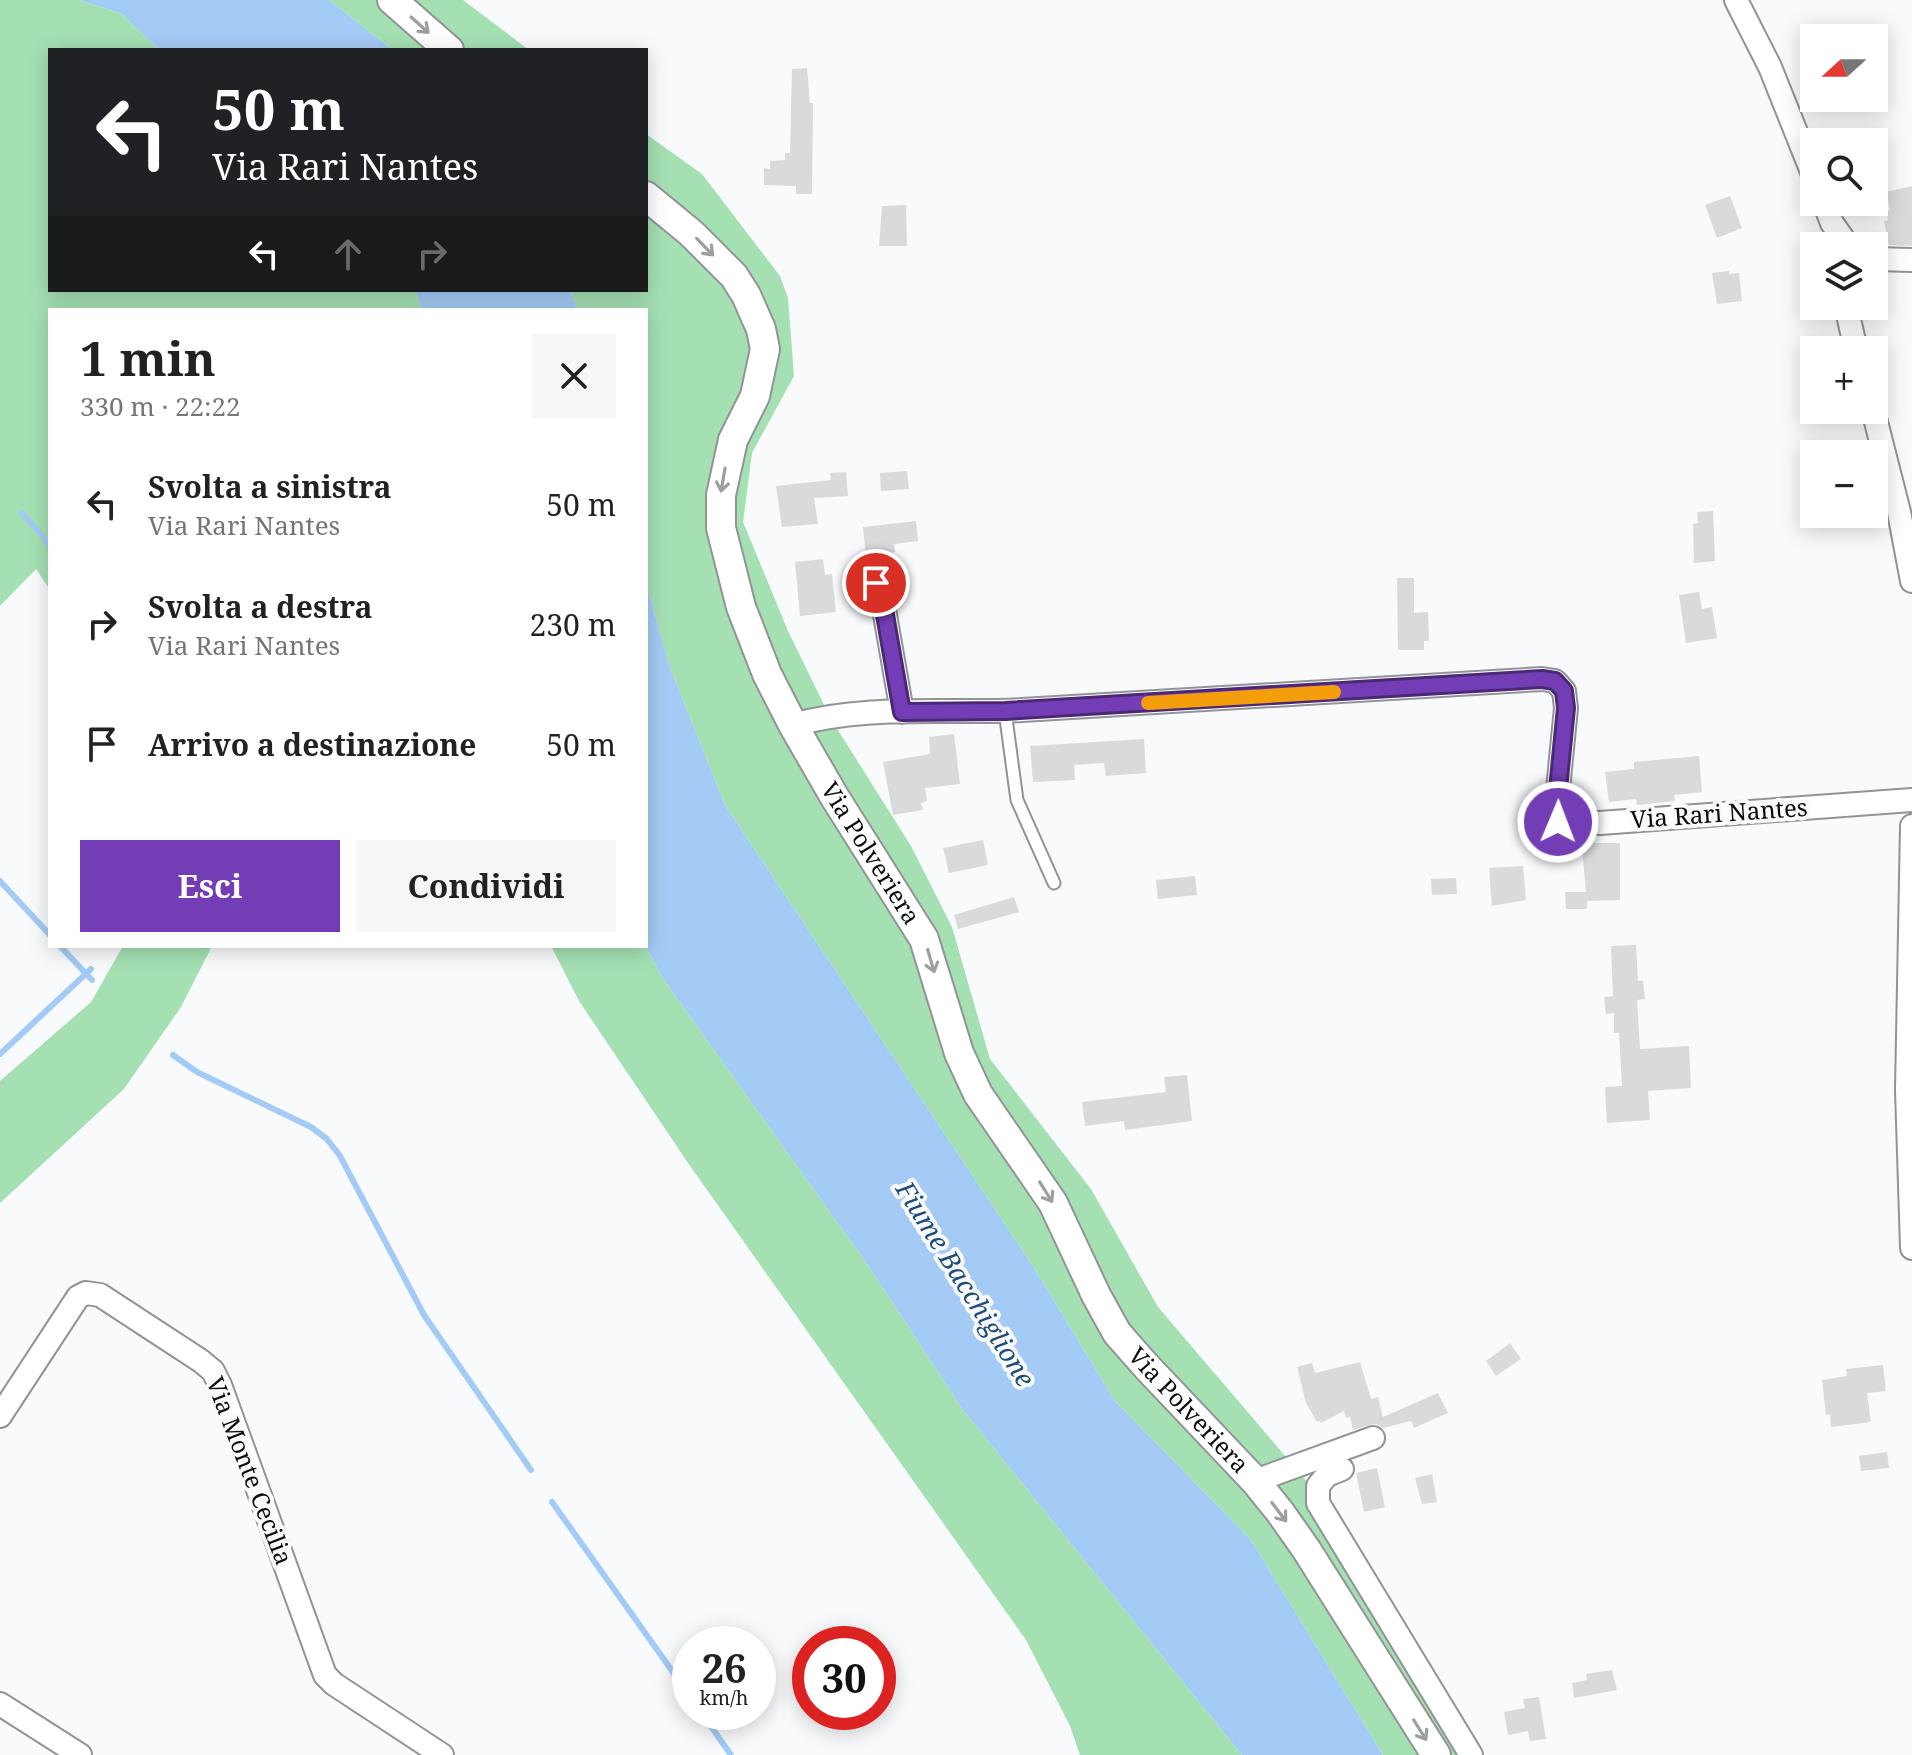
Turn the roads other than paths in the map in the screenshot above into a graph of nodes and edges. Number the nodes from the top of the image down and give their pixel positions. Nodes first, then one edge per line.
1 (392, 0) edge
2 (1736, 0) edge
3 (447, 48) edge
4 (1800, 142) edge
5 (648, 198) edge
6 (1888, 259) edge
7 (1912, 260) edge
8 (1877, 424) edge
9 (1912, 581) edge
10 (876, 583) dead end
11 (1005, 711) junction
12 (902, 712) junction
13 (793, 725) junction
14 (1912, 800) edge
15 (1912, 826) edge
16 (1054, 883) dead end
17 (1912, 1248) edge
18 (0, 1416) edge
19 (1373, 1438) dead end
20 (1342, 1469) dead end
21 (1255, 1481) junction
22 (0, 1704) edge
23 (80, 1755) edge
24 (442, 1755) edge
25 (1436, 1755) edge
26 (1471, 1755) edge

1 -> 3 street
2 - 4 street
5 -> 13 street, Via Polveriera
6 - 7 street
8 - 9 street
10 - 12 street
11 - 12 street, Via Rari Nantes
11 - 14 street, Via Rari Nantes
11 - 16 lane
12 - 13 street, Via Rari Nantes
13 -> 21 street, Via Polveriera
15 - 17 street
18 - 24 street, Via Monte Cecilia
19 - 21 street, Via Polveriera
20 - 26 street
21 -> 25 street, Via Polveriera
22 - 23 street

